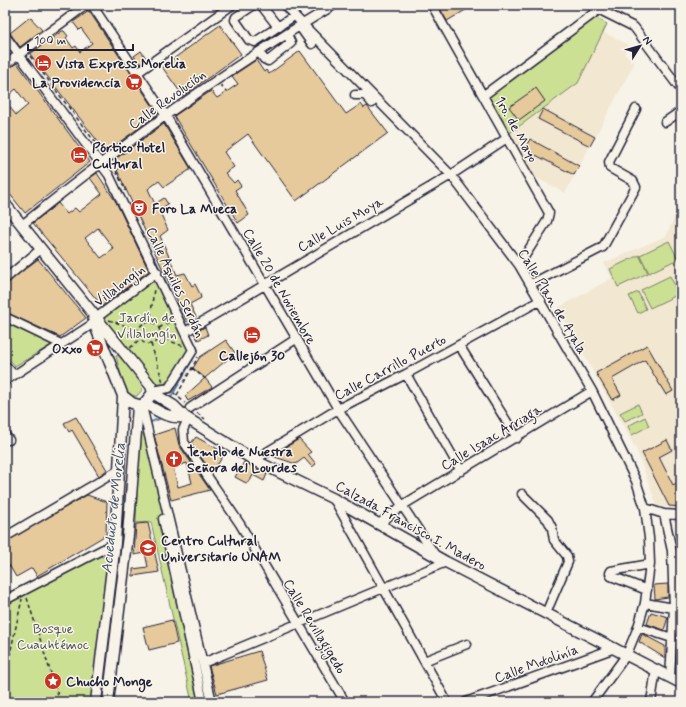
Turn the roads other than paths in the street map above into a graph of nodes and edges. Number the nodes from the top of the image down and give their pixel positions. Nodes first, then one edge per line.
1 (86, 5) edge
2 (92, 5) edge
3 (232, 5) edge
4 (254, 5) edge
5 (261, 5) edge
6 (284, 5) edge
7 (334, 5) edge
8 (432, 5) edge
9 (602, 7) edge
10 (294, 16) junction
11 (301, 25) junction
12 (278, 27) junction
13 (286, 34) junction
14 (5, 36) edge
15 (312, 44) dead end
16 (22, 52) junction
17 (260, 52) junction
18 (5, 65) edge
19 (137, 73) junction
20 (681, 90) edge
21 (355, 95) dead end
22 (484, 95) junction
23 (385, 108) junction
24 (636, 110) dead end
25 (681, 111) edge
26 (166, 116) junction
27 (665, 122) dead end
28 (506, 138) junction
29 (104, 161) junction
30 (451, 175) junction
31 (5, 204) edge
32 (22, 225) junction
33 (41, 249) junction
34 (519, 265) junction
35 (157, 272) junction
36 (5, 279) edge
37 (264, 284) junction
38 (531, 284) junction
39 (541, 300) junction
40 (5, 317) edge
41 (97, 318) junction
42 (185, 332) junction
43 (296, 339) junction
44 (61, 344) junction
45 (459, 345) junction
46 (5, 365) edge
47 (13, 374) junction
48 (406, 374) junction
49 (5, 381) edge
50 (154, 389) junction
51 (592, 391) junction
52 (123, 396) junction
53 (142, 405) junction
54 (190, 408) dead end
55 (338, 409) junction
56 (186, 418) junction
57 (143, 423) dead end
58 (517, 438) junction
59 (254, 460) junction
60 (119, 470) junction
61 (461, 471) junction
62 (522, 494) dead end
63 (334, 499) junction
64 (402, 505) junction
65 (645, 508) junction
66 (664, 514) junction
67 (681, 515) edge
68 (379, 524) junction
69 (5, 537) edge
70 (114, 543) junction
71 (436, 557) junction
72 (446, 562) junction
73 (650, 564) junction
74 (383, 588) junction
75 (647, 590) junction
76 (5, 600) edge
77 (645, 603) junction
78 (674, 608) junction
79 (546, 613) junction
80 (299, 623) junction
81 (638, 627) junction
82 (672, 638) junction
83 (467, 644) dead end
84 (616, 648) junction
85 (627, 654) junction
86 (424, 661) junction
87 (203, 663) junction
88 (656, 669) junction
89 (670, 677) junction
90 (681, 683) edge
91 (96, 702) edge
92 (108, 702) edge
93 (203, 702) edge
94 (212, 702) edge
95 (345, 702) edge
96 (447, 702) edge
97 (466, 702) edge
98 (592, 702) edge
99 (651, 702) edge

1 - 16 street
2 - 19 street, Calle 20 de Noviembre
3 - 19 street
4 - 12 street
5 - 12 street
6 - 10 street, Calle Plan de Ayala
7 - 11 street, Calle Revolución
8 - 22 street, 1ro. de Mayo
9 - 20 street
9 - 22 street
10 - 11 street, Calle Plan de Ayala
10 - 12 street
11 - 13 street, Calle Revolución
11 - 15 street
11 - 23 street, Calle Plan de Ayala
13 - 17 street, Calle Revolución
13 - 17 street
14 - 16 street, Calle Aquiles Serdán
16 - 18 street
16 - 29 street, Calle Aquiles Serdán
17 - 26 street, Calle Revolución
19 - 26 street, Calle 20 de Noviembre
21 - 23 street
22 - 28 street, 1ro. de Mayo
23 - 30 street, Calle Plan de Ayala
24 - 38 street
25 - 27 street
26 - 29 street, Calle Revolución
26 - 37 street, Calle 20 de Noviembre
28 - 30 street, Calle Luis Moya
28 - 34 street, 1ro. de Mayo
29 - 32 street, Calle Revolución
29 - 35 street, Calle Aquiles Serdán
30 - 34 street, Calle Plan de Ayala
30 - 37 street, Calle Luis Moya
31 - 32 main road
32 - 33 main road
33 - 36 street
33 - 41 main road
34 - 38 street, Calle Plan de Ayala
35 - 41 street, Villalongín
35 - 42 street, Calle Aquiles Serdán
37 - 42 street, Calle Luis Moya
37 - 43 street, Calle 20 de Noviembre
38 - 39 street, Calle Plan de Ayala
39 - 45 street, Calle Carrillo Puerto
39 - 51 street, Calle Plan de Ayala
40 - 44 street
41 - 44 street, Villalongín
41 - 50 main road
41 - 52 main road
42 - 50 street, Calle Aquiles Serdán
43 - 54 street
43 - 55 street, Calle 20 de Noviembre
44 - 47 street, Villalongín
45 - 48 street, Calle Carrillo Puerto
45 - 58 street
46 - 47 street
47 - 49 street, Villalongín
48 - 55 street, Calle Carrillo Puerto
48 - 61 street
50 - 53 main road
50 - 56 main road, Calzada Francisco I. Madero
51 - 58 street, Calle Isaac Arriaga
51 - 65 street, Calle Plan de Ayala
52 - 53 main road
52 - 60 main road
53 - 56 main road
53 - 87 street
53 - 92 main road
55 - 59 street, Calle Carrillo Puerto
55 - 64 street, Calle 20 de Noviembre
56 - 59 main road, Calzada Francisco I. Madero
56 - 80 street, Calle Revillagigedo
57 - 93 street
58 - 61 street, Calle Isaac Arriaga
59 - 63 main road, Calzada Francisco I. Madero
60 - 69 street
60 - 70 main road
61 - 64 street, Calle Isaac Arriaga
62 - 79 street
63 - 68 main road, Calzada Francisco I. Madero
63 - 74 street
64 - 68 street, Calle Isaac Arriaga
64 - 71 street, Calle 20 de Noviembre
65 - 66 street
65 - 73 street, Calle Plan de Ayala
66 - 67 street
66 - 78 street
68 - 71 main road, Calzada Francisco I. Madero
70 - 76 street
70 - 91 main road
71 - 72 main road, Calzada Francisco I. Madero
72 - 74 street
72 - 79 main road, Calzada Francisco I. Madero
73 - 75 street, Calle Plan de Ayala
73 - 75 street
74 - 80 street
74 - 86 street
75 - 77 street, Calle Plan de Ayala
77 - 78 street
77 - 81 street, Calle Plan de Ayala
78 - 82 street
79 - 84 main road, Calzada Francisco I. Madero
80 - 87 street
80 - 95 street, Calle Revillagigedo
81 - 82 street
81 - 85 street, Calle Plan de Ayala
82 - 89 street
83 - 86 street
84 - 85 main road, Calzada Francisco I. Madero
84 - 97 street, Calle Motolinía
85 - 88 main road, Calzada Francisco I. Madero
85 - 98 street, Calle Plan de Ayala
86 - 96 street
87 - 94 street
88 - 89 main road, Calzada Francisco I. Madero
88 - 99 street
89 - 90 main road, Calzada Francisco I. Madero

